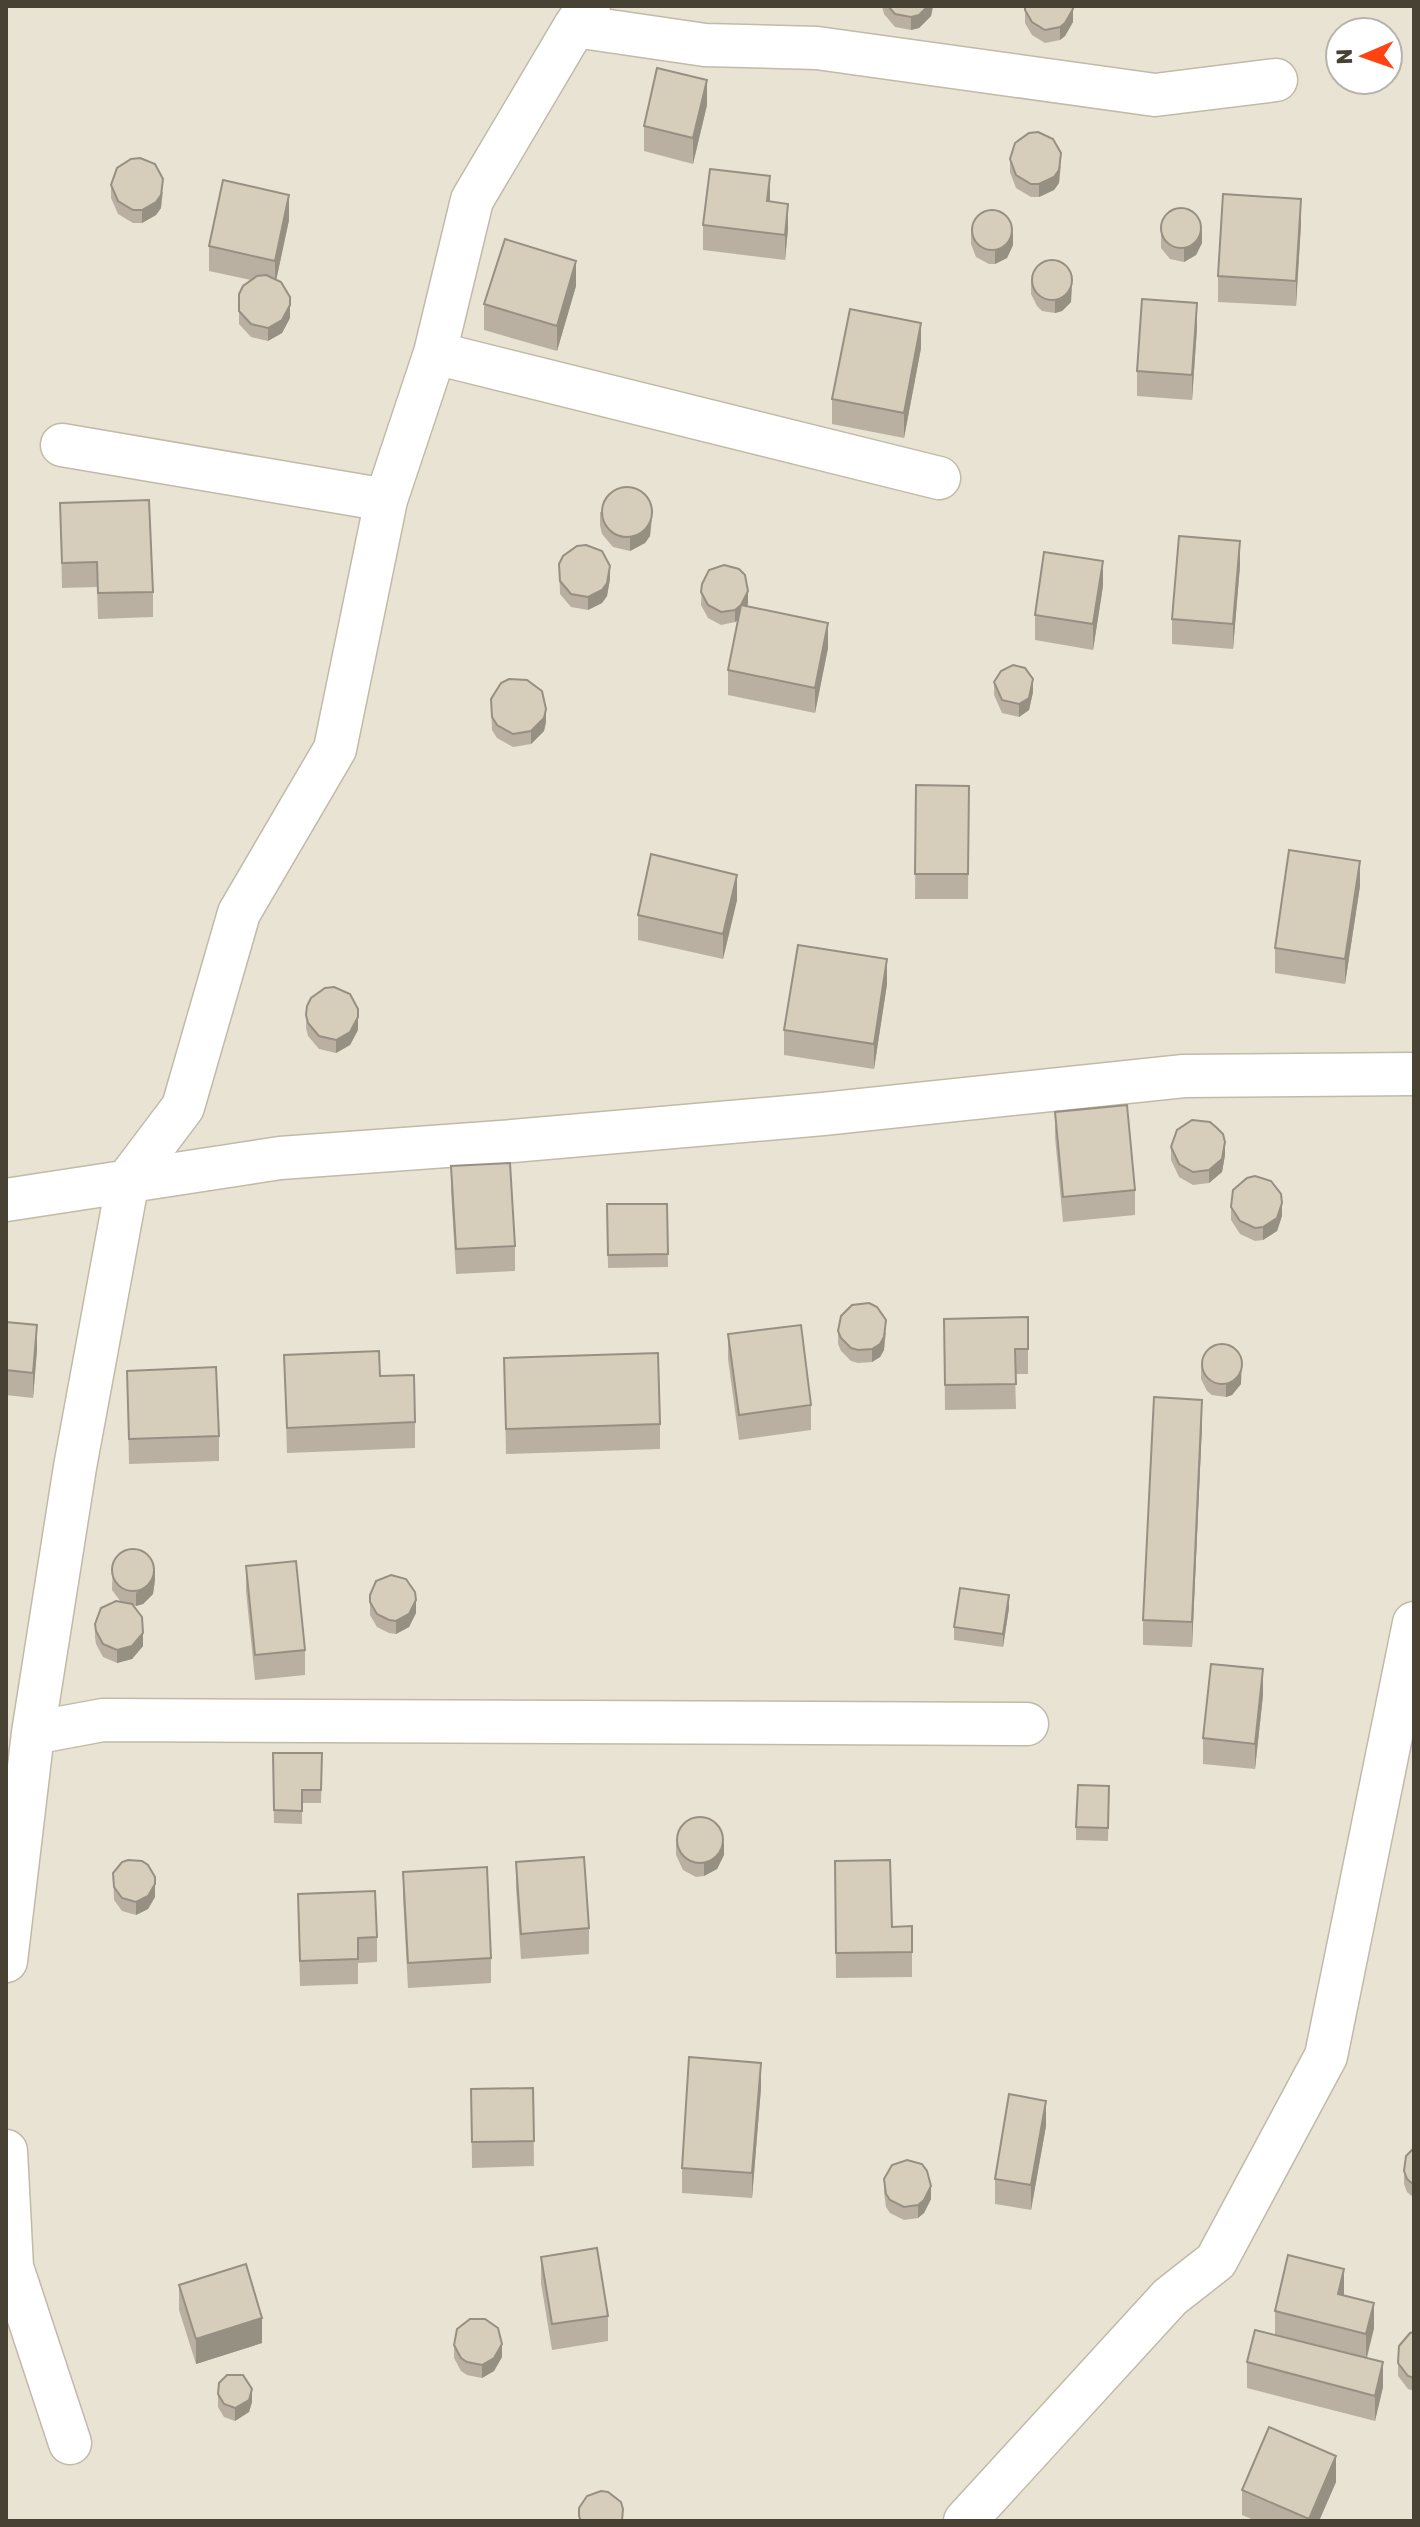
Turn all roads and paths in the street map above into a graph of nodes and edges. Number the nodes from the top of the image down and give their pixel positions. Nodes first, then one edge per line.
1 (582, 16) edge
2 (1276, 80) dead end
3 (435, 353) junction
4 (62, 445) dead end
5 (939, 478) dead end
6 (386, 500) junction
7 (1414, 1074) edge
8 (128, 1180) junction
9 (6, 1200) edge
10 (1414, 1623) edge
11 (1027, 1724) dead end
12 (33, 1733) junction
13 (13, 1836) edge
14 (6, 1961) edge
15 (6, 2151) edge
16 (70, 2443) dead end
17 (965, 2521) edge

1 - 2 street
1 - 3 street
3 - 5 street
3 - 6 street
4 - 6 street
6 - 8 street
7 - 8 street
8 - 9 street
8 - 12 street
10 - 17 street
11 - 12 street
12 - 13 street
13 - 14 street
15 - 16 street

